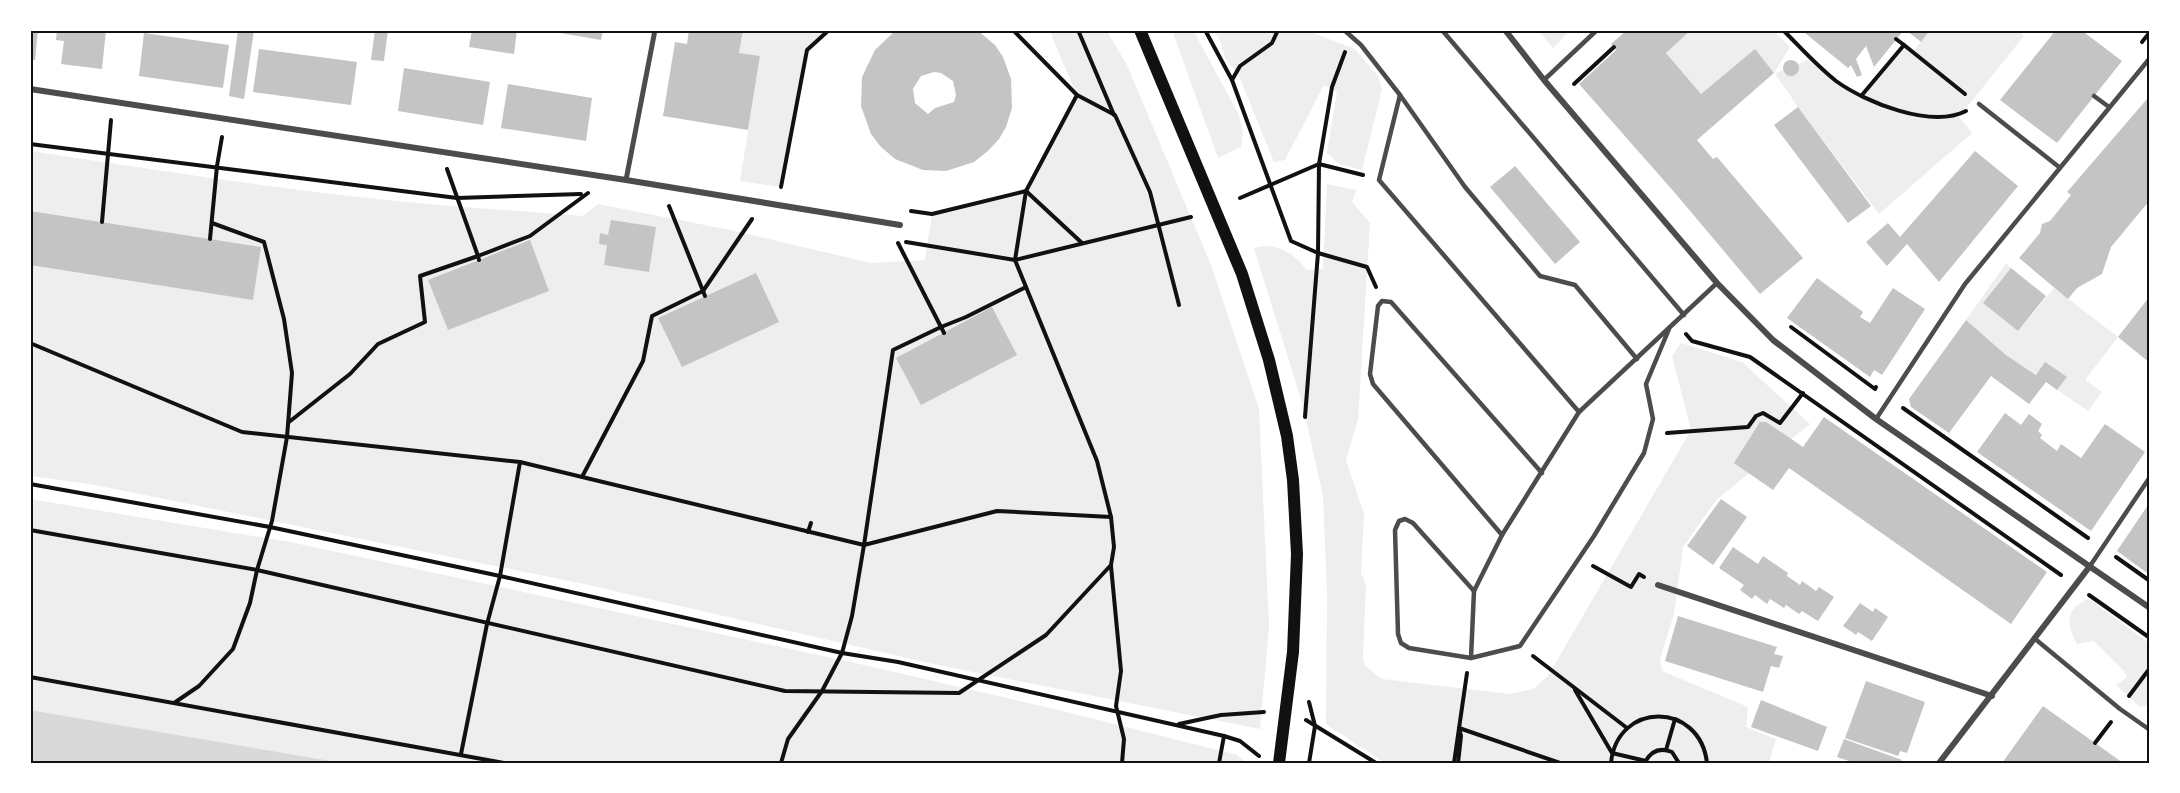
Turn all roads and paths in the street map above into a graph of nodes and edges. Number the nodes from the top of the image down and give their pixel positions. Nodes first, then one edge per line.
1 (655, 30) edge
2 (829, 30) edge
3 (1013, 30) edge
4 (1078, 30) edge
5 (1140, 30) edge
6 (1205, 30) edge
7 (1278, 30) edge
8 (1344, 30) edge
9 (1442, 30) edge
10 (1505, 30) edge
11 (1597, 30) edge
12 (1782, 30) edge
13 (1350, 36) junction
14 (1896, 39) dead end
15 (1904, 45) junction
16 (1614, 47) dead end
17 (2150, 58) edge
18 (1232, 80) junction
19 (1544, 80) junction
20 (30, 90) edge
21 (1581, 93) dead end
22 (1077, 95) junction
23 (1400, 95) junction
24 (1862, 95) junction
25 (2094, 96) dead end
26 (113, 101) junction
27 (1979, 104) junction
28 (2109, 107) junction
29 (1114, 115) junction
30 (225, 118) junction
31 (30, 144) edge
32 (439, 151) junction
33 (108, 154) junction
34 (1319, 164) junction
35 (217, 166) junction
36 (2059, 168) junction
37 (627, 180) junction
38 (1379, 180) junction
39 (1270, 184) junction
40 (781, 187) dead end
41 (1026, 191) junction
42 (458, 198) junction
43 (1240, 198) dead end
44 (667, 203) dead end
45 (754, 216) dead end
46 (1191, 218) dead end
47 (102, 222) dead end
48 (212, 223) junction
49 (900, 225) dead end
50 (1158, 225) junction
51 (210, 239) dead end
52 (897, 241) dead end
53 (1082, 243) junction
54 (1318, 253) junction
55 (478, 258) junction
56 (1015, 260) junction
57 (1717, 283) junction
58 (1026, 287) junction
59 (703, 291) junction
60 (705, 296) dead end
61 (1382, 301) junction
62 (1179, 305) dead end
63 (1684, 315) junction
64 (1787, 324) dead end
65 (941, 327) junction
66 (1669, 329) junction
67 (944, 333) dead end
68 (30, 343) edge
69 (1637, 359) junction
70 (1881, 380) dead end
71 (1803, 394) dead end
72 (1900, 403) dead end
73 (1580, 412) junction
74 (1876, 419) junction
75 (288, 423) junction
76 (1650, 434) junction
77 (287, 437) junction
78 (520, 462) junction
79 (1542, 473) junction
80 (582, 477) junction
81 (2150, 477) edge
82 (30, 484) edge
83 (1111, 517) junction
84 (811, 524) dead end
85 (270, 527) junction
86 (30, 530) edge
87 (808, 532) junction
88 (1502, 535) junction
89 (864, 545) junction
90 (2103, 548) junction
91 (1579, 558) junction
92 (1111, 565) junction
93 (2090, 566) junction
94 (257, 570) junction
95 (500, 576) junction
96 (2150, 581) edge
97 (1658, 585) joint
98 (1474, 591) junction
99 (2150, 608) edge
100 (487, 624) junction
101 (2034, 638) junction
102 (1520, 646) junction
103 (842, 653) junction
104 (1471, 658) junction
105 (30, 677) edge
106 (977, 680) junction
107 (1573, 687) junction
108 (822, 692) junction
109 (1992, 696) junction
110 (174, 703) junction
111 (1117, 711) junction
112 (1270, 711) dead end
113 (1298, 715) dead end
114 (2114, 718) dead end
115 (1675, 719) junction
116 (1176, 725) junction
117 (1315, 726) junction
118 (1459, 728) junction
119 (1627, 728) junction
120 (2150, 730) edge
121 (1224, 736) junction
122 (2095, 743) dead end
123 (1666, 750) junction
124 (1612, 753) junction
125 (461, 754) junction
126 (1266, 761) dead end
127 (1646, 762) edge
128 (504, 763) edge
129 (781, 763) edge
130 (1122, 763) edge
131 (1219, 763) edge
132 (1279, 763) edge
133 (1309, 763) edge
134 (1376, 763) edge
135 (1456, 763) edge
136 (1560, 763) edge
137 (1611, 763) edge
138 (1679, 763) edge
139 (1707, 763) edge
140 (1939, 763) edge

1 - 37 street
2 - 40 path
3 - 22 path
4 - 29 path
5 - 132 main road
6 - 18 path
7 - 18 path
8 - 13 lane
9 - 63 lane
10 - 19 street
11 - 19 lane
12 - 24 path
13 - 23 lane
13 - 34 path
14 - 15 path
15 - 24 path
15 - 27 path
16 - 21 path
17 - 28 lane
18 - 39 path
19 - 57 street
20 - 26 street
22 - 29 path
22 - 41 path
23 - 38 lane
23 - 69 lane
24 - 27 path
25 - 28 lane
26 - 30 street
26 - 33 path
27 - 36 lane
28 - 36 lane
29 - 50 path
30 - 32 street
30 - 35 path
31 - 33 path
32 - 37 street
32 - 42 path
33 - 35 path
33 - 47 path
34 - 38 path
34 - 39 path
34 - 54 path
35 - 42 path
35 - 48 path
36 - 74 lane
37 - 49 street
38 - 73 lane
39 - 43 path
39 - 54 path
41 - 53 path
41 - 56 path
42 - 55 path
42 - 55 path
44 - 59 path
45 - 59 path
46 - 50 path
48 - 51 path
48 - 75 path
50 - 53 path
50 - 62 path
52 - 65 path
53 - 56 path
54 - 61 path
55 - 75 path
56 - 58 path
57 - 63 lane
57 - 74 street
58 - 65 path
58 - 83 path
59 - 60 path
59 - 80 path
61 - 79 lane
61 - 88 lane
63 - 66 lane
64 - 70 path
65 - 67 path
65 - 89 path
66 - 69 lane
66 - 76 lane
68 - 77 path
69 - 73 lane
71 - 76 path
72 - 90 path
73 - 79 lane
74 - 93 street
75 - 77 path
76 - 91 lane
77 - 78 path
77 - 85 path
78 - 80 path
78 - 95 path
79 - 88 lane
80 - 87 path
81 - 90 lane
82 - 85 path
83 - 89 path
83 - 92 path
84 - 87 path
85 - 94 path
85 - 95 path
86 - 94 path
87 - 89 path
88 - 98 lane
89 - 103 path
90 - 93 lane
90 - 96 path
91 - 97 path
91 - 102 lane
92 - 106 path
92 - 111 path
93 - 99 street
93 - 101 street
94 - 100 path
94 - 110 path
95 - 100 path
95 - 103 path
97 - 109 street
98 - 104 lane
98 - 104 lane
100 - 108 path
100 - 125 path
101 - 109 street
101 - 120 lane
102 - 104 lane
102 - 107 path
103 - 106 path
103 - 108 path
104 - 118 path
105 - 110 path
106 - 108 path
106 - 111 path
107 - 119 path
107 - 124 path
108 - 129 path
109 - 140 street
110 - 125 path
111 - 116 path
111 - 130 path
112 - 116 path
113 - 117 path
114 - 122 path
115 - 119 path
115 - 123 path
115 - 139 path
116 - 121 path
117 - 133 path
117 - 134 path
118 - 135 path
118 - 136 path
119 - 124 path
121 - 126 path
121 - 131 path
123 - 127 path
123 - 138 path
124 - 127 path
124 - 137 path
125 - 128 path

